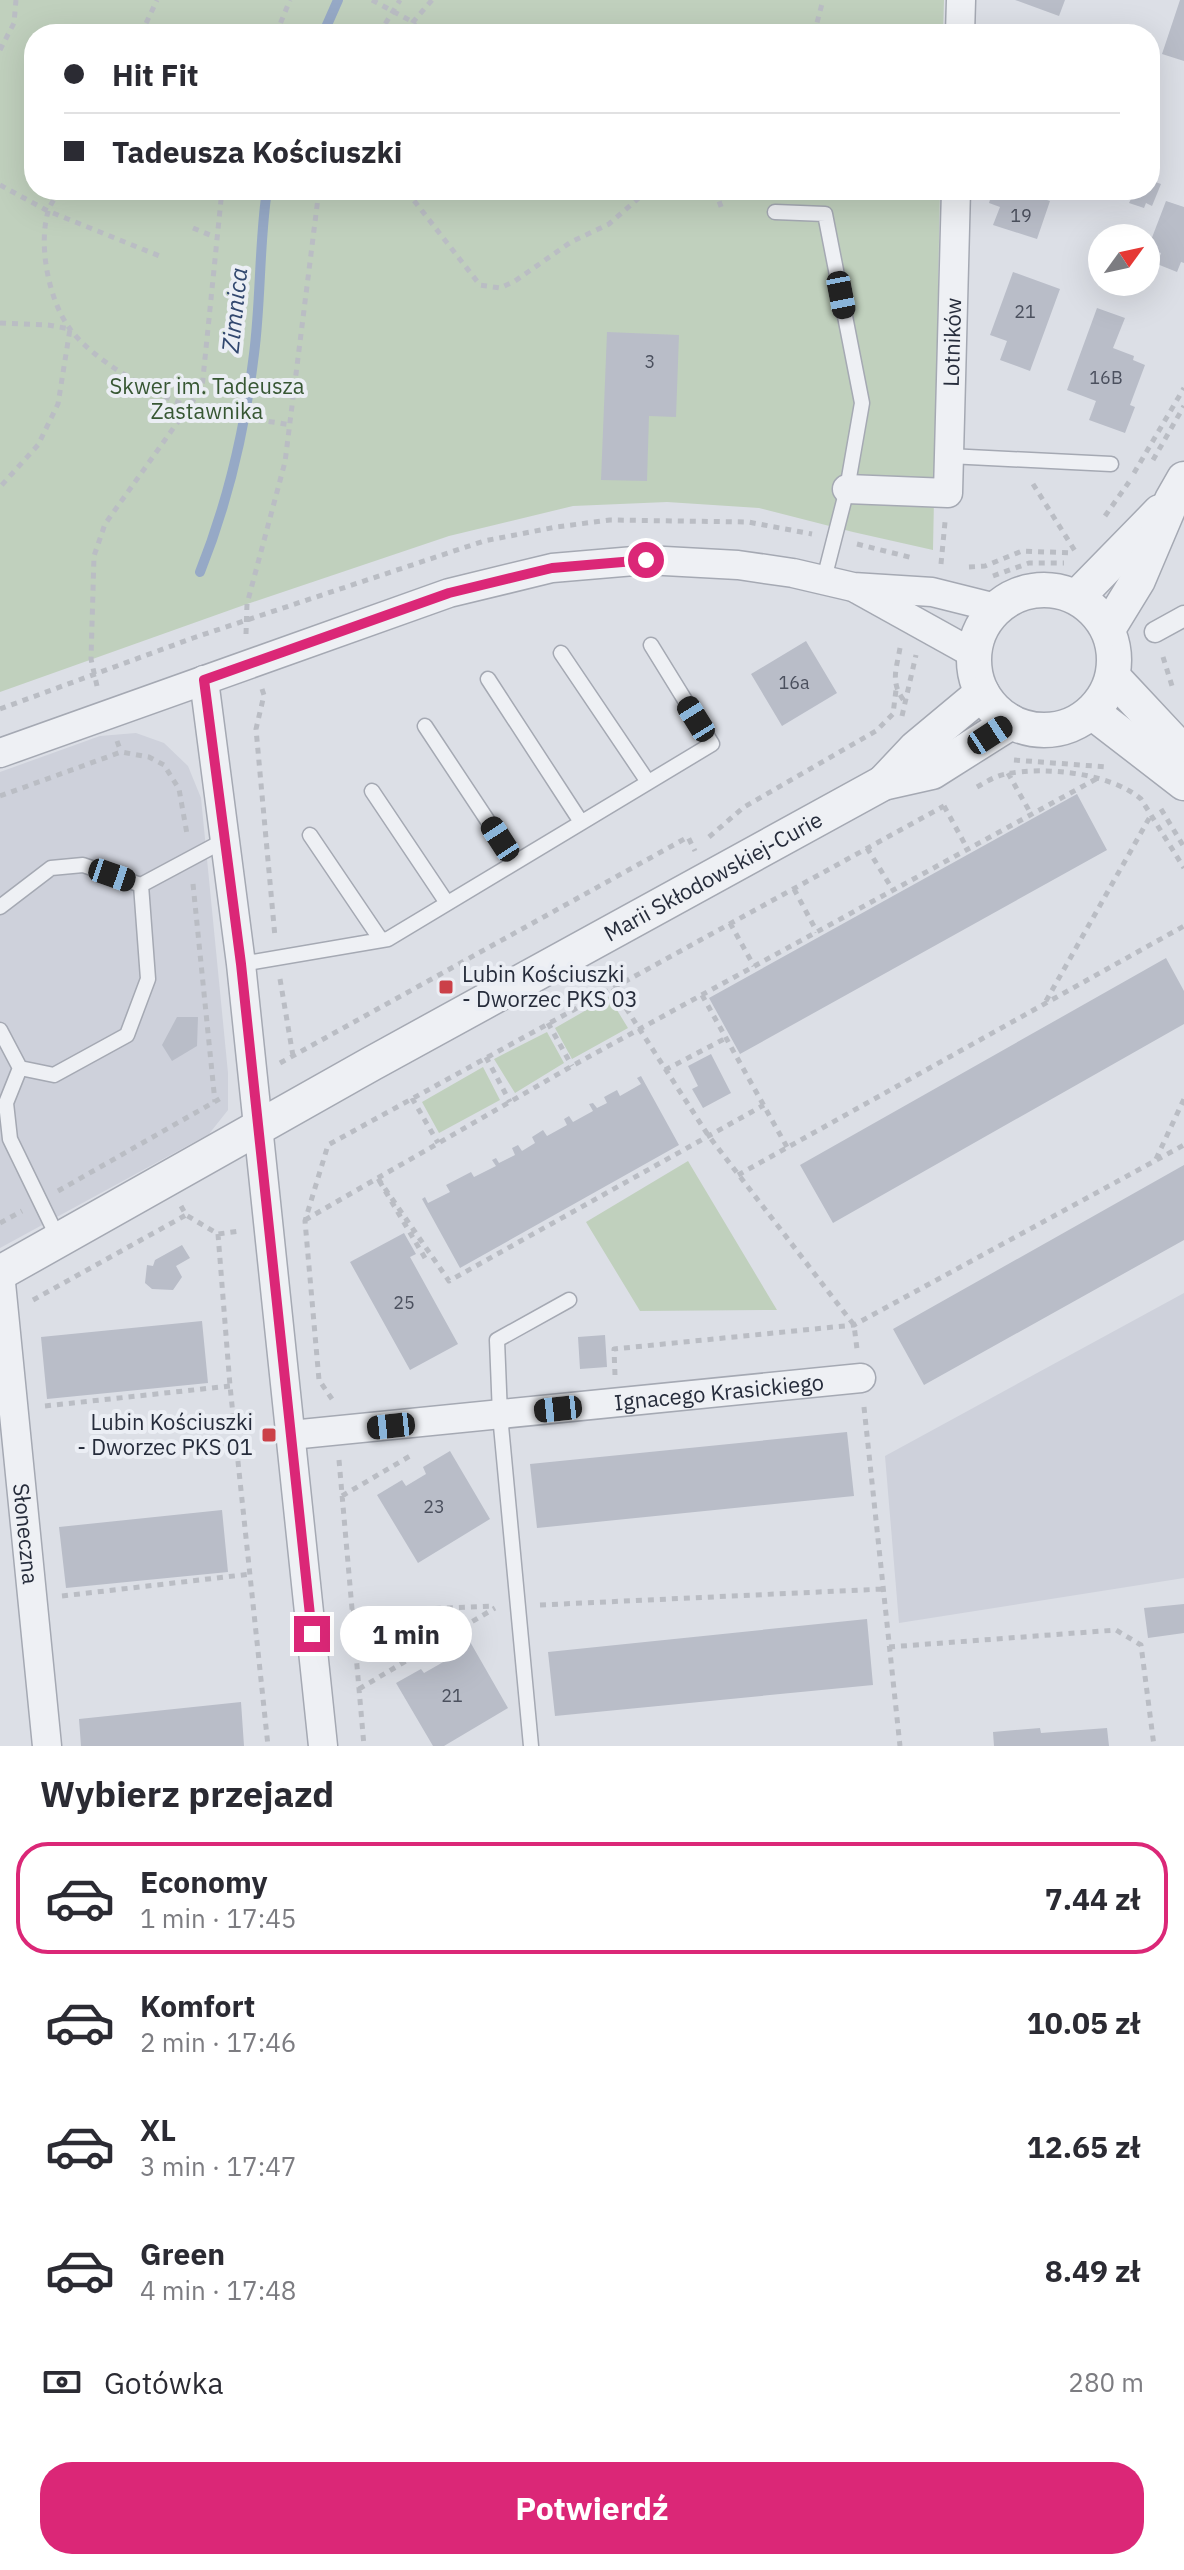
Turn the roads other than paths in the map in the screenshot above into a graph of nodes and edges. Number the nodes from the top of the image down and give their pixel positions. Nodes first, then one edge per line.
1 (961, 0) edge
2 (960, 24) edge
3 (956, 200) edge
4 (775, 212) dead end
5 (949, 456) junction
6 (1111, 464) dead end
7 (847, 489) junction
8 (1178, 490) edge
9 (824, 579) junction
10 (853, 587) junction
11 (989, 594) junction
12 (1077, 597) junction
13 (1184, 616) edge
14 (1108, 629) junction
15 (1155, 632) dead end
16 (651, 645) dead end
17 (561, 653) dead end
18 (974, 654) junction
19 (1113, 677) junction
20 (488, 679) dead end
21 (204, 680) junction
22 (982, 693) junction
23 (1092, 712) junction
24 (1011, 722) junction
25 (425, 726) dead end
26 (0, 753) edge
27 (1184, 753) edge
28 (648, 782) junction
29 (883, 783) junction
30 (372, 791) dead end
31 (1171, 793) edge
32 (581, 822) junction
33 (310, 835) dead end
34 (225, 840) junction
35 (515, 862) junction
36 (141, 885) junction
37 (447, 903) junction
38 (0, 907) edge
39 (381, 940) junction
40 (241, 964) junction
41 (0, 1030) edge
42 (20, 1068) junction
43 (257, 1128) junction
44 (59, 1240) junction
45 (0, 1273) edge
46 (569, 1300) dead end
47 (861, 1378) road end
48 (500, 1415) junction
49 (291, 1435) junction
50 (47, 1746) edge
51 (323, 1746) edge
52 (531, 1746) edge

1 - 2 street
3 - 5 street, Lotników
4 - 7 lane
5 - 6 lane
5 - 7 street, Lotników
7 - 9 lane
8 - 12 street
8 - 14 street
9 - 10 street
9 - 21 street
10 - 11 street
10 - 18 street
11 - 12 street
11 - 18 street
12 - 14 street
13 - 15 street
14 - 19 street
16 - 28 lane
17 - 28 lane
18 - 22 street
19 - 23 street
19 - 27 street
20 - 32 lane
21 - 26 street
21 - 34 street
22 - 24 street
22 - 29 street, Marii Skłodowskiej-Curie
23 - 24 street
23 - 31 street
24 - 29 street, Marii Skłodowskiej-Curie
25 - 35 lane
28 - 32 lane
29 - 43 street, Marii Skłodowskiej-Curie
30 - 37 lane
32 - 35 lane
33 - 39 lane
34 - 36 lane
34 - 40 street
35 - 37 lane
36 - 38 lane
36 - 42 lane
37 - 39 lane
39 - 40 lane
40 - 43 street
41 - 42 lane
42 - 44 lane
43 - 44 street, Marii Skłodowskiej-Curie
43 - 49 street
44 - 45 street, Marii Skłodowskiej-Curie
45 - 50 street, Słoneczna
46 - 48 lane
47 - 48 street, Ignacego Krasickiego
48 - 49 street, Ignacego Krasickiego
48 - 52 lane
49 - 51 street

